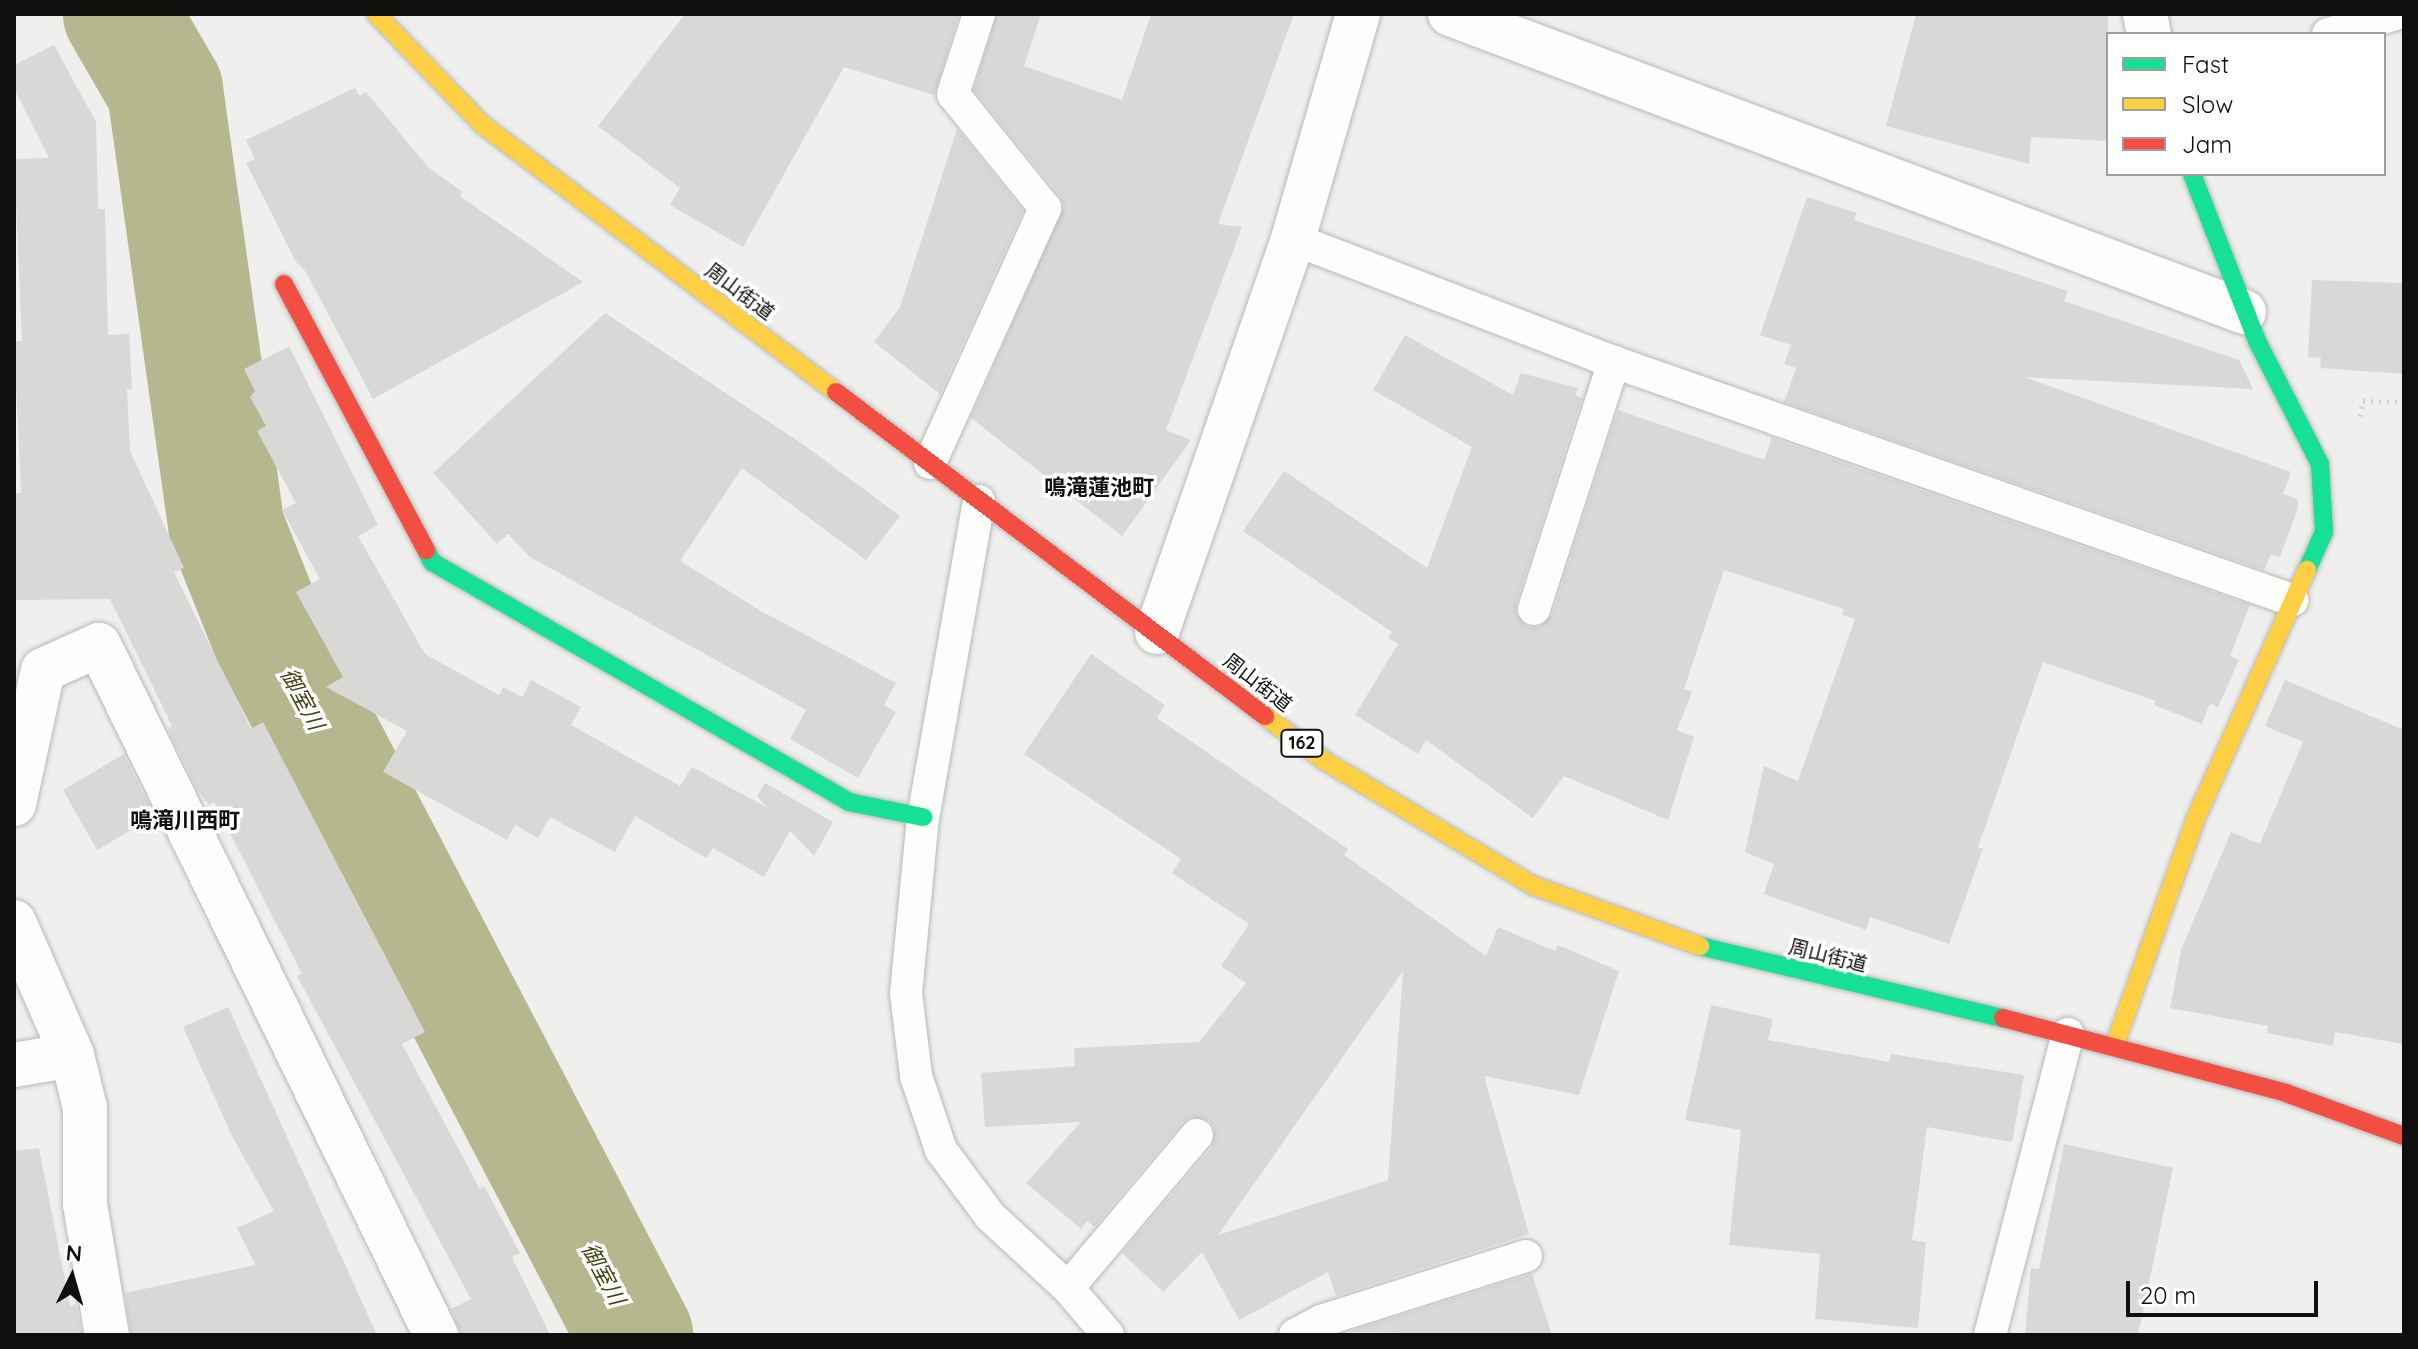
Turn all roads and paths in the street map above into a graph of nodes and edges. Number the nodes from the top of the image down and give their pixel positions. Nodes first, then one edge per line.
1 (376, 14) edge
2 (979, 14) edge
3 (1358, 14) edge
4 (1450, 14) edge
5 (2396, 14) edge
6 (2335, 32) edge
7 (2193, 176) edge
8 (1293, 239) junction
9 (284, 284) dead end
10 (2244, 312) junction
11 (1614, 362) junction
12 (930, 463) junction
13 (979, 501) junction
14 (2292, 600) junction
15 (1534, 609) dead end
16 (1157, 632) junction
17 (29, 660) edge
18 (14, 804) edge
19 (923, 817) junction
20 (14, 922) edge
21 (2068, 1034) junction
22 (2114, 1047) junction
23 (72, 1055) junction
24 (14, 1065) edge
25 (1197, 1135) dead end
26 (2404, 1136) edge
27 (1526, 1256) dead end
28 (1068, 1288) junction
29 (107, 1335) edge
30 (436, 1335) edge
31 (1108, 1335) edge
32 (1295, 1335) edge
33 (1990, 1335) edge

1 - 12 main road, 周山街道 / 162
2 - 12 lane
3 - 8 street
4 - 10 street
5 - 6 lane
7 - 10 main road
8 - 11 lane
8 - 16 street
9 - 19 main road
10 - 14 main road
11 - 14 lane
11 - 15 lane
12 - 13 main road, 周山街道 / 162
13 - 16 main road, 周山街道 / 162
13 - 19 lane
14 - 22 main road
16 - 21 main road, 周山街道 / 162
17 - 18 street
17 - 30 street
19 - 28 lane
20 - 23 street
21 - 22 main road, 周山街道 / 162
21 - 33 lane
22 - 26 main road, 周山街道 / 162
23 - 24 street
23 - 29 street
25 - 28 lane
27 - 32 lane
28 - 31 lane

